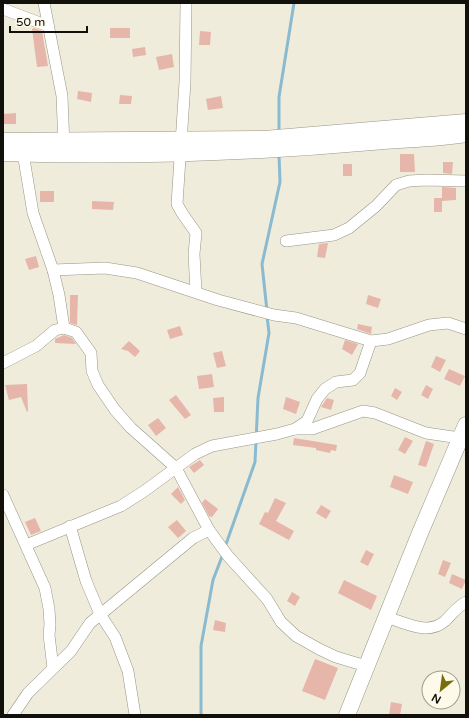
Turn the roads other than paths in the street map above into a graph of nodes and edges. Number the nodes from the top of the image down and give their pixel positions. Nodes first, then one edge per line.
1 (44, 3) edge
2 (186, 3) edge
3 (3, 8) edge
4 (48, 26) junction
5 (466, 122) edge
6 (466, 134) edge
7 (3, 141) edge
8 (181, 146) junction
9 (64, 147) junction
10 (3, 152) edge
11 (23, 153) junction
12 (466, 181) edge
13 (286, 241) dead end
14 (53, 270) junction
15 (196, 292) junction
16 (64, 328) junction
17 (466, 330) edge
18 (371, 341) junction
19 (3, 363) edge
20 (295, 429) junction
21 (463, 432) edge
22 (176, 468) junction
23 (3, 495) edge
24 (70, 526) junction
25 (209, 530) junction
26 (26, 545) junction
27 (466, 602) edge
28 (100, 614) junction
29 (386, 617) junction
30 (366, 666) junction
31 (53, 668) junction
32 (13, 715) edge
33 (136, 715) edge
34 (347, 715) edge

1 - 4 street
2 - 8 street
3 - 4 street
4 - 9 street
5 - 8 street
6 - 8 street
7 - 9 street
8 - 9 street
8 - 15 street
9 - 11 street
10 - 11 street
11 - 14 street
12 - 13 street
14 - 15 street
14 - 16 street
15 - 18 street
16 - 19 street
16 - 22 street
17 - 18 street
18 - 20 street
20 - 21 street
20 - 22 street
21 - 29 street
22 - 24 street
22 - 25 street
23 - 26 street
24 - 26 street
24 - 28 street
25 - 28 street
25 - 30 street
26 - 31 street
27 - 29 street
28 - 31 street
28 - 33 street
29 - 30 street
30 - 34 street
31 - 32 street

